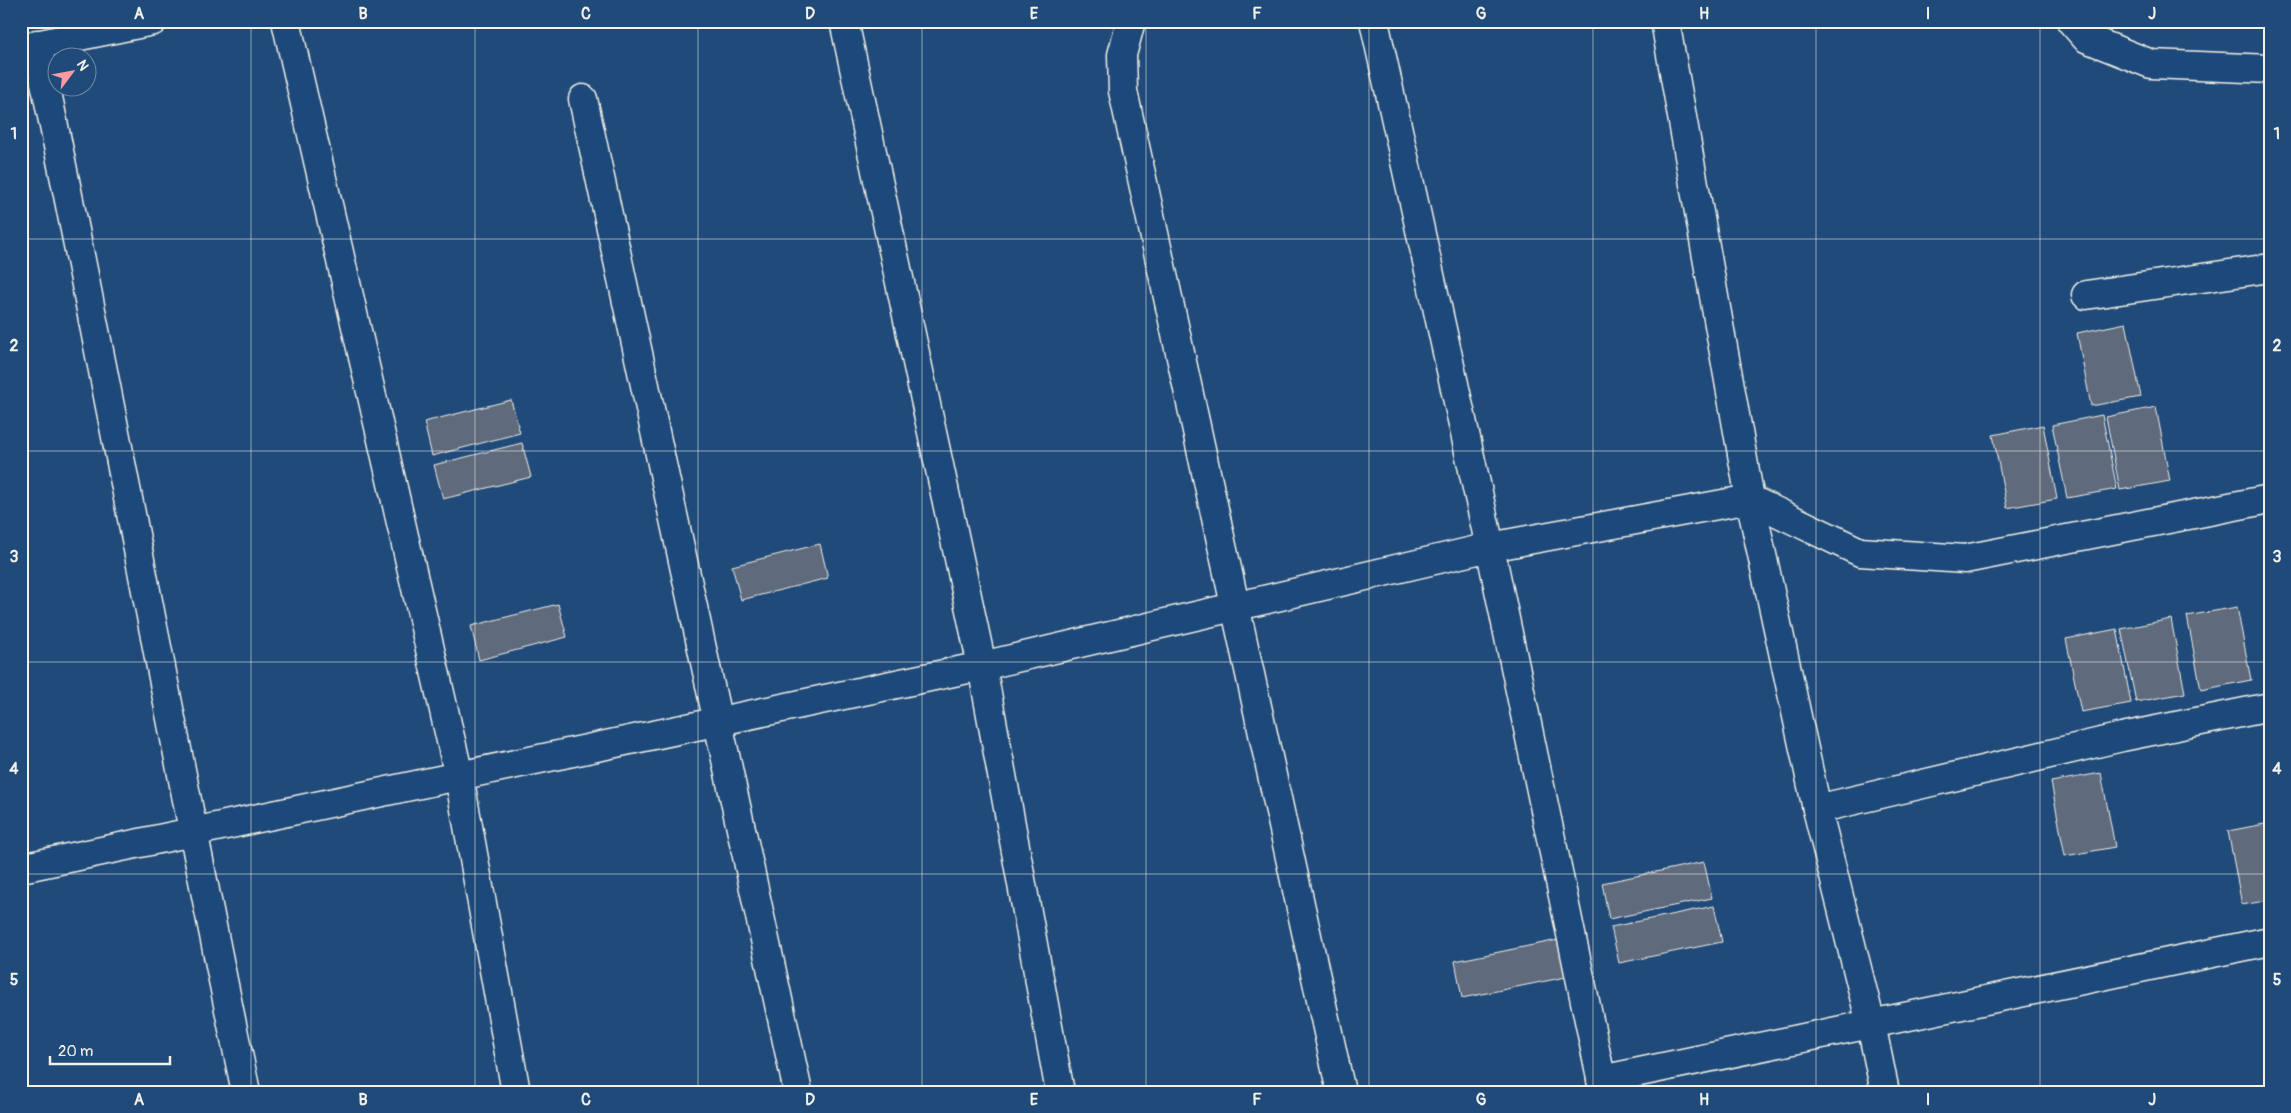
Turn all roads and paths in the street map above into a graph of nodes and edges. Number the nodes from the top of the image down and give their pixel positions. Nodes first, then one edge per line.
1 (153, 21) edge
2 (286, 21) edge
3 (844, 21) edge
4 (1131, 21) edge
5 (1374, 21) edge
6 (1665, 21) edge
7 (2071, 21) edge
8 (29, 46) edge
9 (2270, 69) edge
10 (583, 98) dead end
11 (2270, 268) edge
12 (2086, 294) dead end
13 (1750, 499) junction
14 (2270, 499) edge
15 (1490, 548) junction
16 (1236, 607) junction
17 (982, 666) junction
18 (2270, 707) edge
19 (717, 722) junction
20 (459, 776) junction
21 (1817, 809) junction
22 (192, 832) junction
23 (21, 868) edge
24 (2270, 942) edge
25 (1871, 1024) junction
26 (1602, 1086) edge
27 (246, 1092) edge
28 (516, 1092) edge
29 (798, 1092) edge
30 (1060, 1092) edge
31 (1341, 1092) edge
32 (1885, 1092) edge

1 - 8 street
2 - 20 street
3 - 17 street
4 - 16 street
5 - 15 street
6 - 13 street
7 - 9 street
8 - 22 street
10 - 19 street
11 - 12 street
13 - 14 street
13 - 15 street
13 - 21 street
15 - 16 street
15 - 26 street
16 - 17 street
16 - 31 street
17 - 19 street
17 - 30 street
18 - 21 street
19 - 20 street
19 - 29 street
20 - 22 street
20 - 28 street
21 - 25 street
22 - 23 street
22 - 27 street
24 - 25 street
25 - 26 street
25 - 32 street

